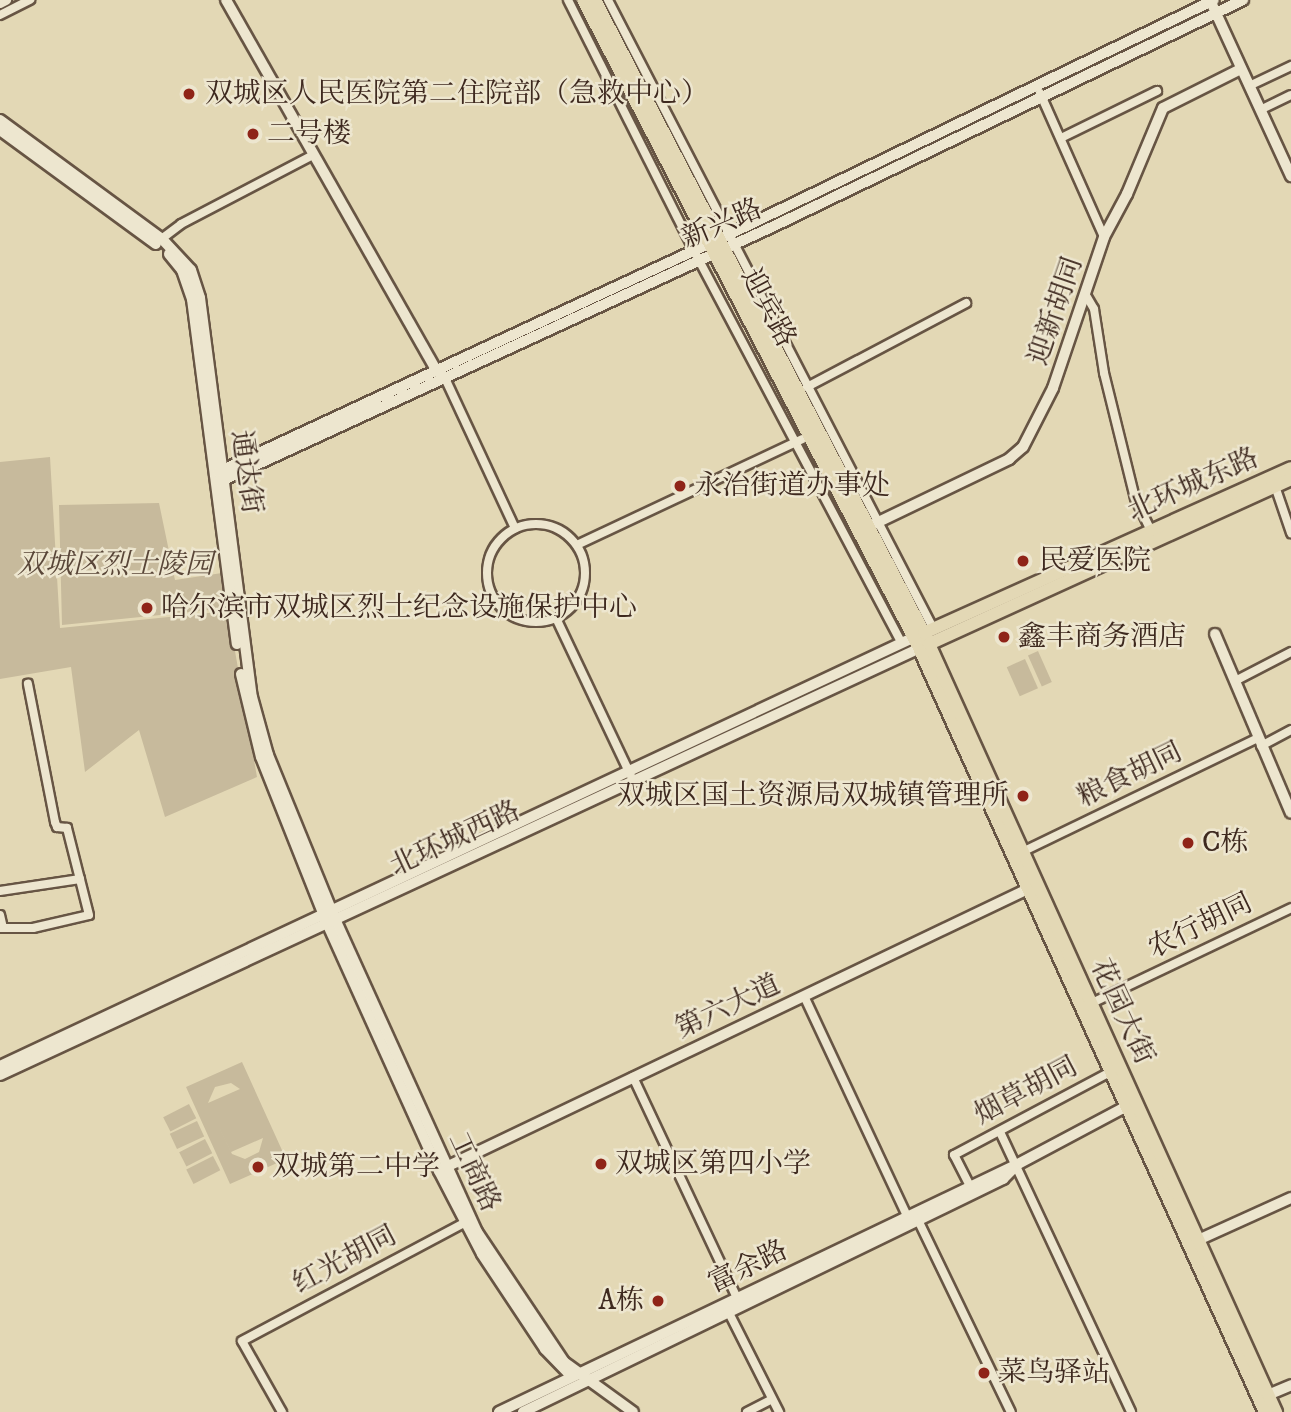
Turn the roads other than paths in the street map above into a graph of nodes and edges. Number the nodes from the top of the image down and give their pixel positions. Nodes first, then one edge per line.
1 (6, 0) edge
2 (30, 0) edge
3 (226, 0) edge
4 (568, 0) edge
5 (583, 0) edge
6 (595, 0) edge
7 (608, 0) edge
8 (1242, 0) edge
9 (0, 3) edge
10 (1213, 4) edge
11 (0, 15) edge
12 (1291, 66) edge
13 (1241, 69) junction
14 (1035, 85) junction
15 (1249, 86) junction
16 (1157, 91) dead end
17 (1291, 95) edge
18 (1042, 96) junction
19 (1260, 110) junction
20 (0, 120) edge
21 (0, 130) edge
22 (1061, 138) junction
23 (313, 155) junction
24 (1290, 170) edge
25 (1104, 237) junction
26 (159, 241) junction
27 (713, 246) junction
28 (1087, 297) junction
29 (966, 303) dead end
30 (438, 373) junction
31 (805, 392) junction
32 (808, 437) junction
33 (1291, 468) edge
34 (220, 476) junction
35 (1291, 479) edge
36 (1275, 486) junction
37 (873, 524) junction
38 (515, 528) junction
39 (1151, 530) junction
40 (1291, 533) edge
41 (576, 545) junction
42 (556, 618) junction
43 (1215, 634) dead end
44 (920, 639) junction
45 (1291, 652) edge
46 (1235, 681) junction
47 (28, 684) dead end
48 (1291, 730) edge
49 (1259, 742) junction
50 (631, 776) junction
51 (1291, 813) edge
52 (1022, 852) junction
53 (80, 879) junction
54 (1032, 887) junction
55 (0, 891) edge
56 (1291, 908) edge
57 (0, 915) edge
58 (329, 917) junction
59 (1, 928) edge
60 (804, 996) junction
61 (1090, 1004) junction
62 (0, 1066) edge
63 (1115, 1069) junction
64 (0, 1075) edge
65 (633, 1077) junction
66 (1130, 1104) junction
67 (1000, 1132) junction
68 (1018, 1164) junction
69 (442, 1169) junction
70 (970, 1186) junction
71 (1291, 1198) edge
72 (906, 1216) junction
73 (918, 1220) junction
74 (467, 1221) junction
75 (1196, 1241) junction
76 (737, 1298) junction
77 (727, 1308) junction
78 (581, 1378) junction
79 (1291, 1385) edge
80 (1268, 1395) junction
81 (772, 1399) junction
82 (1264, 1411) edge
83 (282, 1412) edge
84 (499, 1412) edge
85 (523, 1412) edge
86 (622, 1412) edge
87 (633, 1412) edge
88 (747, 1412) edge
89 (779, 1412) edge
90 (1012, 1412) edge
91 (1131, 1412) edge

1 - 9 main road
2 - 11 street
3 - 23 street
4 - 27 street
5 - 27 main road, 迎宾路
6 - 27 main road, 迎宾路
7 - 27 street
8 - 10 main road, 新兴路
10 - 13 street
10 - 14 main road, 新兴路
10 - 18 main road, 新兴路
12 - 15 street
13 - 15 street
13 - 25 street, 迎新胡同
14 - 18 street
14 - 27 main road, 新兴路
15 - 19 street
16 - 22 street
17 - 19 street
18 - 22 street
18 - 27 main road, 新兴路
19 - 24 street
20 - 26 main road, 通达街
21 - 26 main road, 通达街
22 - 25 street
23 - 26 street
23 - 30 street
25 - 28 street, 迎新胡同
26 - 34 main road, 通达街
27 - 30 main road, 新兴路
27 - 31 main road, 迎宾路
27 - 32 main road, 迎宾路
28 - 37 street, 迎新胡同
28 - 39 street
29 - 31 street
30 - 34 main road, 新兴路
30 - 38 street
31 - 32 main road, 迎宾路
31 - 37 street
32 - 37 main road, 迎宾路
32 - 41 street
32 - 44 main road, 迎宾路
33 - 39 main road, 北环城东路
34 - 58 main road, 通达街
35 - 36 main road, 北环城东路
36 - 40 street
36 - 44 main road, 北环城东路
37 - 44 main road, 迎宾路
38 - 41 street
38 - 42 street
39 - 44 main road, 北环城东路
41 - 42 street
42 - 50 street
43 - 46 street
44 - 50 main road, 北环城西路
44 - 50 main road, 北环城西路
44 - 52 main road, 花园大街
44 - 54 main road, 花园大街
45 - 46 street
46 - 49 street
47 - 53 street
48 - 49 street, 粮食胡同
49 - 51 street
49 - 52 street, 粮食胡同
50 - 58 main road, 北环城西路
52 - 54 main road, 花园大街
53 - 55 street
53 - 59 street
54 - 60 street, 第六大道
54 - 61 main road, 花园大街
54 - 63 main road, 花园大街
56 - 61 street, 农行胡同
57 - 59 street
58 - 62 main road, 北环城西路
58 - 64 main road, 北环城西路
58 - 69 main road, 工商路
60 - 65 street, 第六大道
60 - 72 street
61 - 63 main road, 花园大街
63 - 66 main road, 花园大街
63 - 67 street, 烟草胡同
65 - 69 street, 第六大道
65 - 76 street
66 - 68 street, 富余路
66 - 75 main road, 花园大街
66 - 82 main road, 花园大街
67 - 68 street
67 - 70 street, 烟草胡同
68 - 70 street, 富余路
68 - 73 street, 富余路
68 - 91 street
69 - 74 main road, 工商路
70 - 72 street, 富余路
71 - 75 street
72 - 76 street, 富余路
73 - 77 street, 富余路
73 - 90 street
74 - 78 main road, 工商路
74 - 83 street, 红光胡同
75 - 80 main road, 花园大街
76 - 77 street, 富余路
77 - 78 street, 富余路
77 - 81 street
78 - 84 street, 富余路
78 - 85 street, 富余路
78 - 86 main road, 工商路
78 - 87 main road, 工商路
79 - 80 street
80 - 82 main road, 花园大街
81 - 88 street
81 - 89 street

